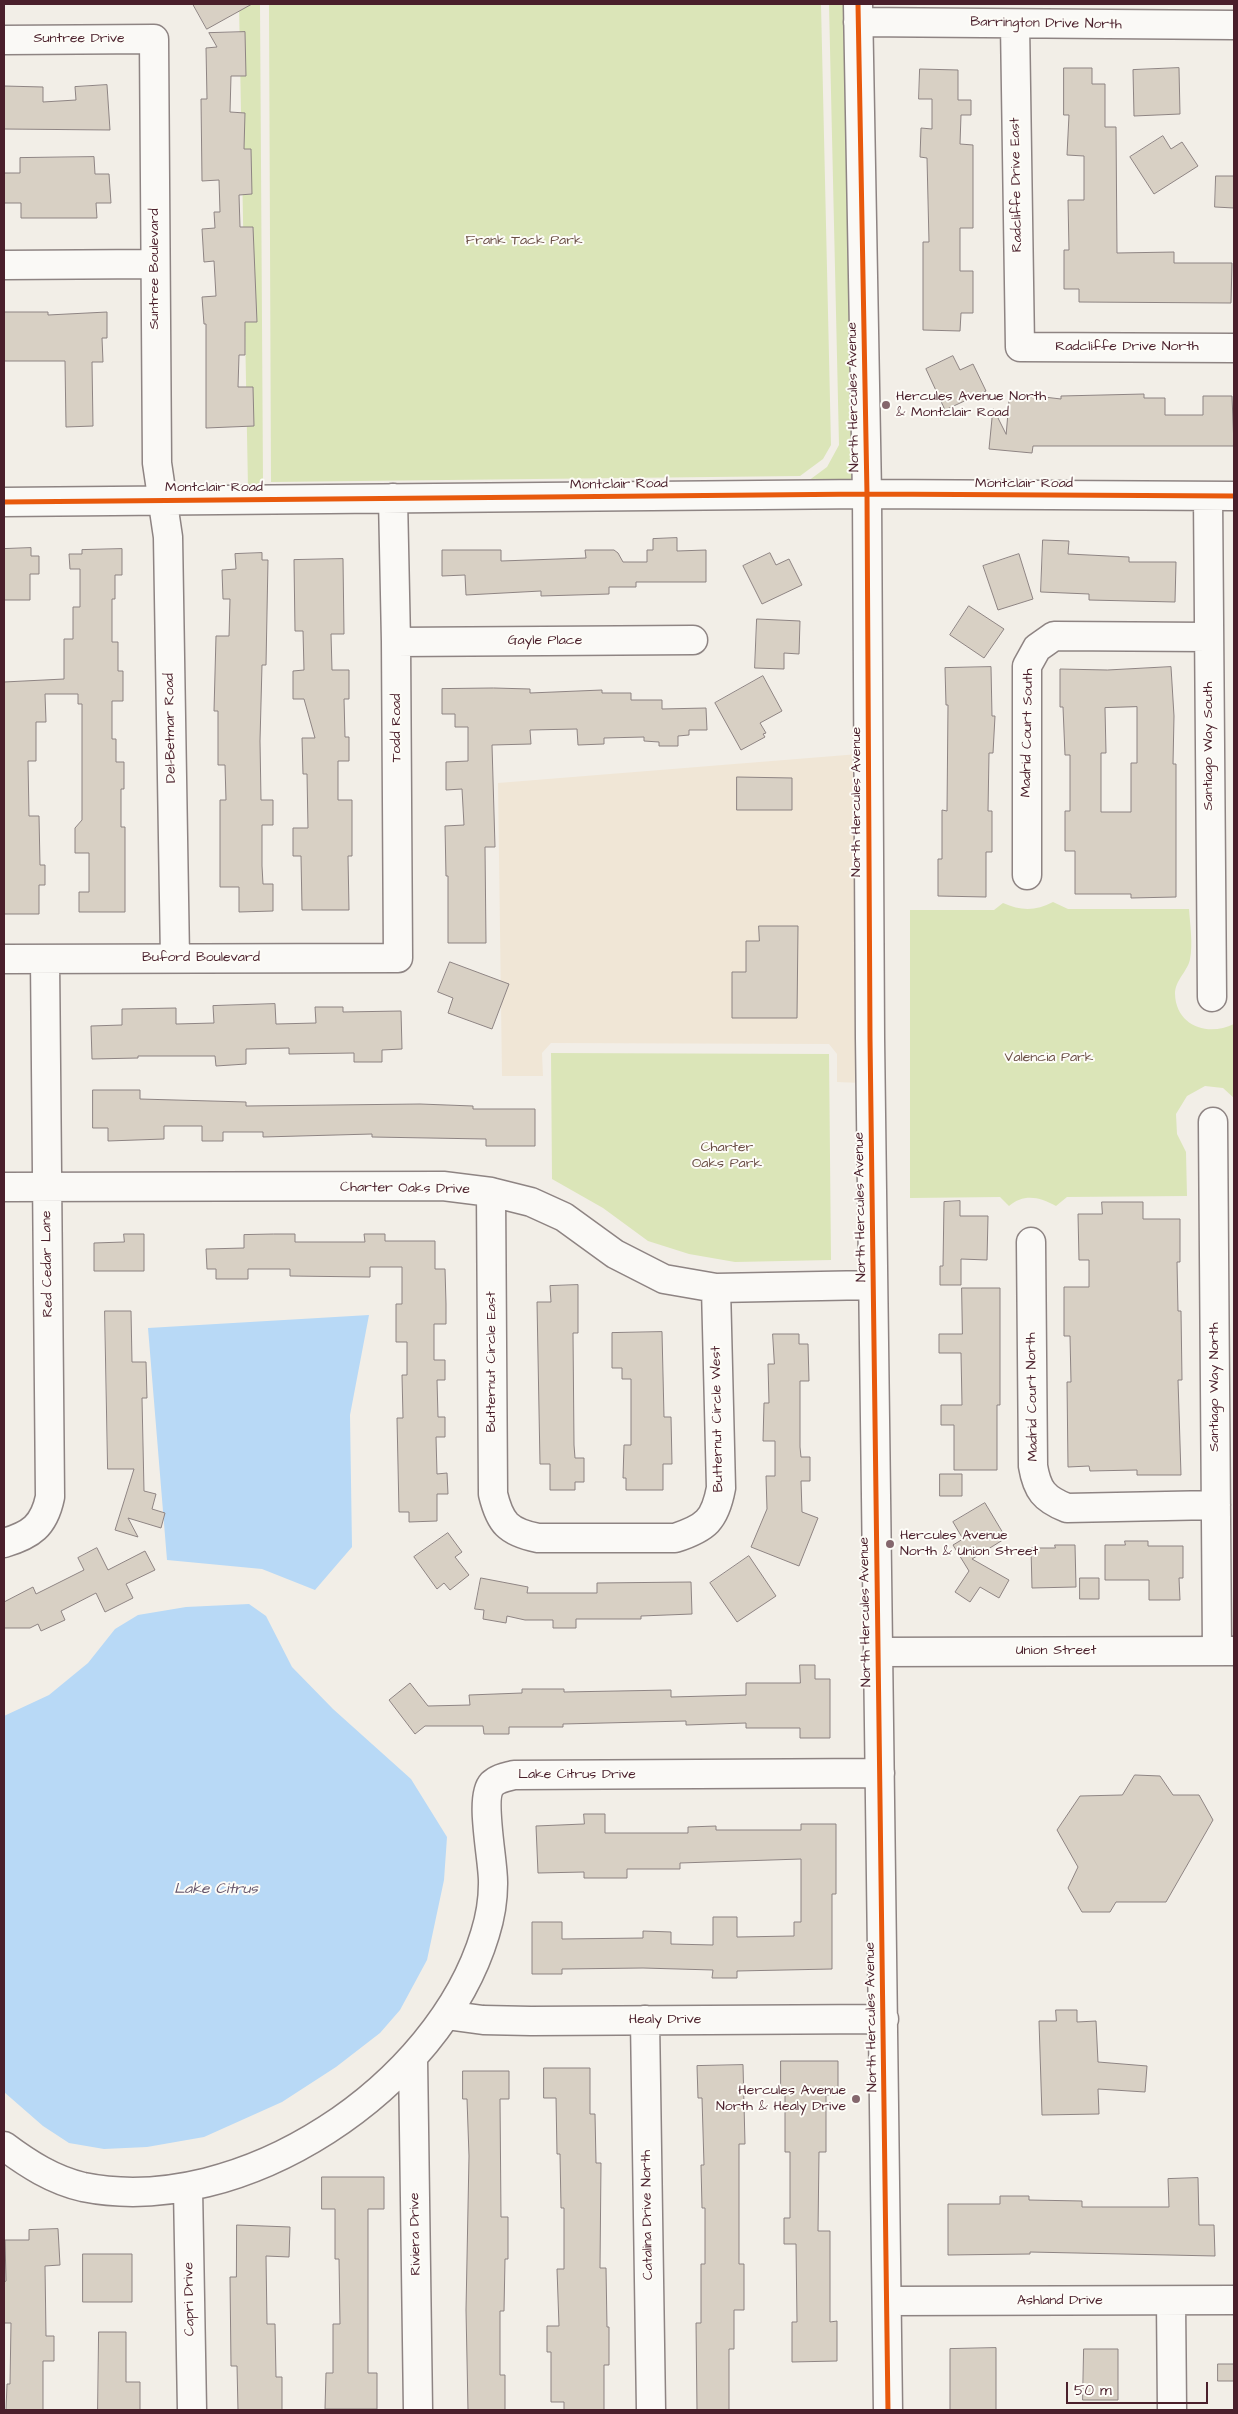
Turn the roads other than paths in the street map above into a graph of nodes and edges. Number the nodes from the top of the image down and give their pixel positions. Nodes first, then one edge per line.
1 (858, 13) edge
2 (1015, 24) junction
3 (1234, 25) edge
4 (154, 39) joint
5 (4, 40) edge
6 (155, 264) junction
7 (4, 265) edge
8 (1020, 347) joint
9 (1234, 348) edge
10 (867, 494) junction
11 (1221, 496) edge
12 (393, 498) junction
13 (163, 499) junction
14 (4, 502) edge
15 (1208, 637) junction
16 (693, 640) dead end
17 (396, 642) junction
18 (1027, 875) dead end
19 (175, 958) junction
20 (398, 958) joint
21 (4, 959) edge
22 (45, 959) junction
23 (1212, 996) dead end
24 (1213, 1122) dead end
25 (4, 1188) edge
26 (48, 1188) junction
27 (490, 1192) junction
28 (1031, 1242) dead end
29 (873, 1286) junction
30 (716, 1288) junction
31 (1216, 1505) junction
32 (508, 1528) joint
33 (4, 1543) edge
34 (1225, 1651) edge
35 (878, 1652) junction
36 (880, 1773) junction
37 (446, 2015) junction
38 (884, 2019) junction
39 (645, 2020) junction
40 (413, 2058) junction
41 (4, 2146) edge
42 (188, 2188) junction
43 (1234, 2300) edge
44 (887, 2301) junction
45 (1171, 2301) junction
46 (192, 2410) edge
47 (418, 2410) edge
48 (651, 2410) edge
49 (888, 2410) edge
50 (1172, 2410) edge

1 - 2 street, Barrington Drive North
1 - 10 street, North Hercules Avenue
2 - 3 street, Barrington Drive North
2 - 8 street, Radcliffe Drive East
4 - 5 street, Suntree Drive
4 - 6 street, Suntree Boulevard
6 - 7 street
6 - 13 street, Suntree Boulevard
8 - 9 street, Radcliffe Drive North
10 - 11 street, Montclair Road
10 - 12 street, Montclair Road
10 - 29 street, North Hercules Avenue
11 - 15 street, Santiago Way South
12 - 13 street, Montclair Road
12 - 17 street, Todd Road
13 - 14 street, Montclair Road
13 - 19 street, Del-Betmar Road
15 - 18 street, Madrid Court South
15 - 23 street, Santiago Way South
16 - 17 street, Gayle Place
17 - 20 street, Todd Road
19 - 20 street, Buford Boulevard
19 - 22 street, Buford Boulevard
21 - 22 street, Buford Boulevard
22 - 26 street, Red Cedar Lane
24 - 31 street, Santiago Way North
25 - 26 street, Charter Oaks Drive
26 - 27 street, Charter Oaks Drive
26 - 33 street, Red Cedar Lane
27 - 30 street, Charter Oaks Drive
27 - 32 street, Butternut Circle East
28 - 31 street, Madrid Court North
29 - 30 street, Charter Oaks Drive
29 - 35 street, North Hercules Avenue
30 - 32 street, Butternut Circle West
31 - 34 street, Santiago Way North
34 - 35 street, Union Street
35 - 36 street, North Hercules Avenue
36 - 37 street, Lake Citrus Drive
36 - 38 street, North Hercules Avenue
37 - 39 street, Healy Drive
37 - 40 street, Lake Citrus Drive
38 - 39 street, Healy Drive
38 - 44 street, North Hercules Avenue
39 - 48 street, Catalina Drive North
40 - 42 street, Lake Citrus Drive
40 - 47 street, Riviera Drive
41 - 42 street, Lake Citrus Drive
42 - 46 street, Capri Drive
43 - 45 street, Ashland Drive
44 - 45 street, Ashland Drive
44 - 49 street, North Hercules Avenue
45 - 50 street

